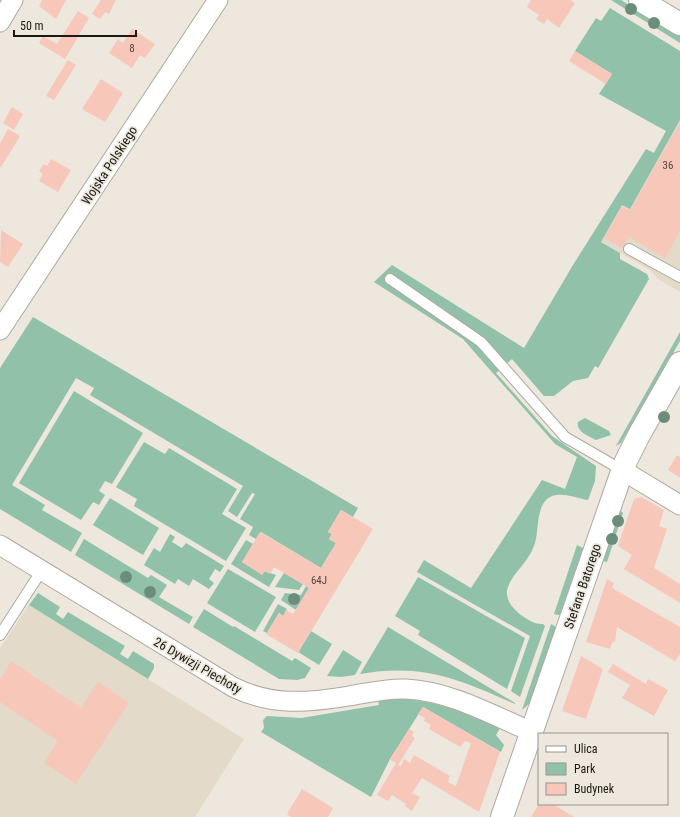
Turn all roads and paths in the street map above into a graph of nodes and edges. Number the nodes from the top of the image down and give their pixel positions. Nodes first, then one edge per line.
1 (13, 0) edge
2 (218, 0) edge
3 (640, 0) edge
4 (0, 22) edge
5 (680, 24) edge
6 (630, 249) dead end
7 (680, 277) edge
8 (390, 279) dead end
9 (0, 330) edge
10 (680, 363) edge
11 (622, 470) junction
12 (680, 505) edge
13 (0, 545) edge
14 (42, 570) junction
15 (0, 636) edge
16 (532, 732) junction
17 (502, 817) edge

1 - 4 street
2 - 9 street, Wojska Polskiego
3 - 5 street
6 - 7 lane
8 - 11 lane
10 - 11 street, Stefana Batorego
11 - 12 street
11 - 16 street, Stefana Batorego
13 - 14 street, 26 Dywizji Piechoty
14 - 15 lane
14 - 16 street, 26 Dywizji Piechoty
16 - 17 street, Stefana Batorego

